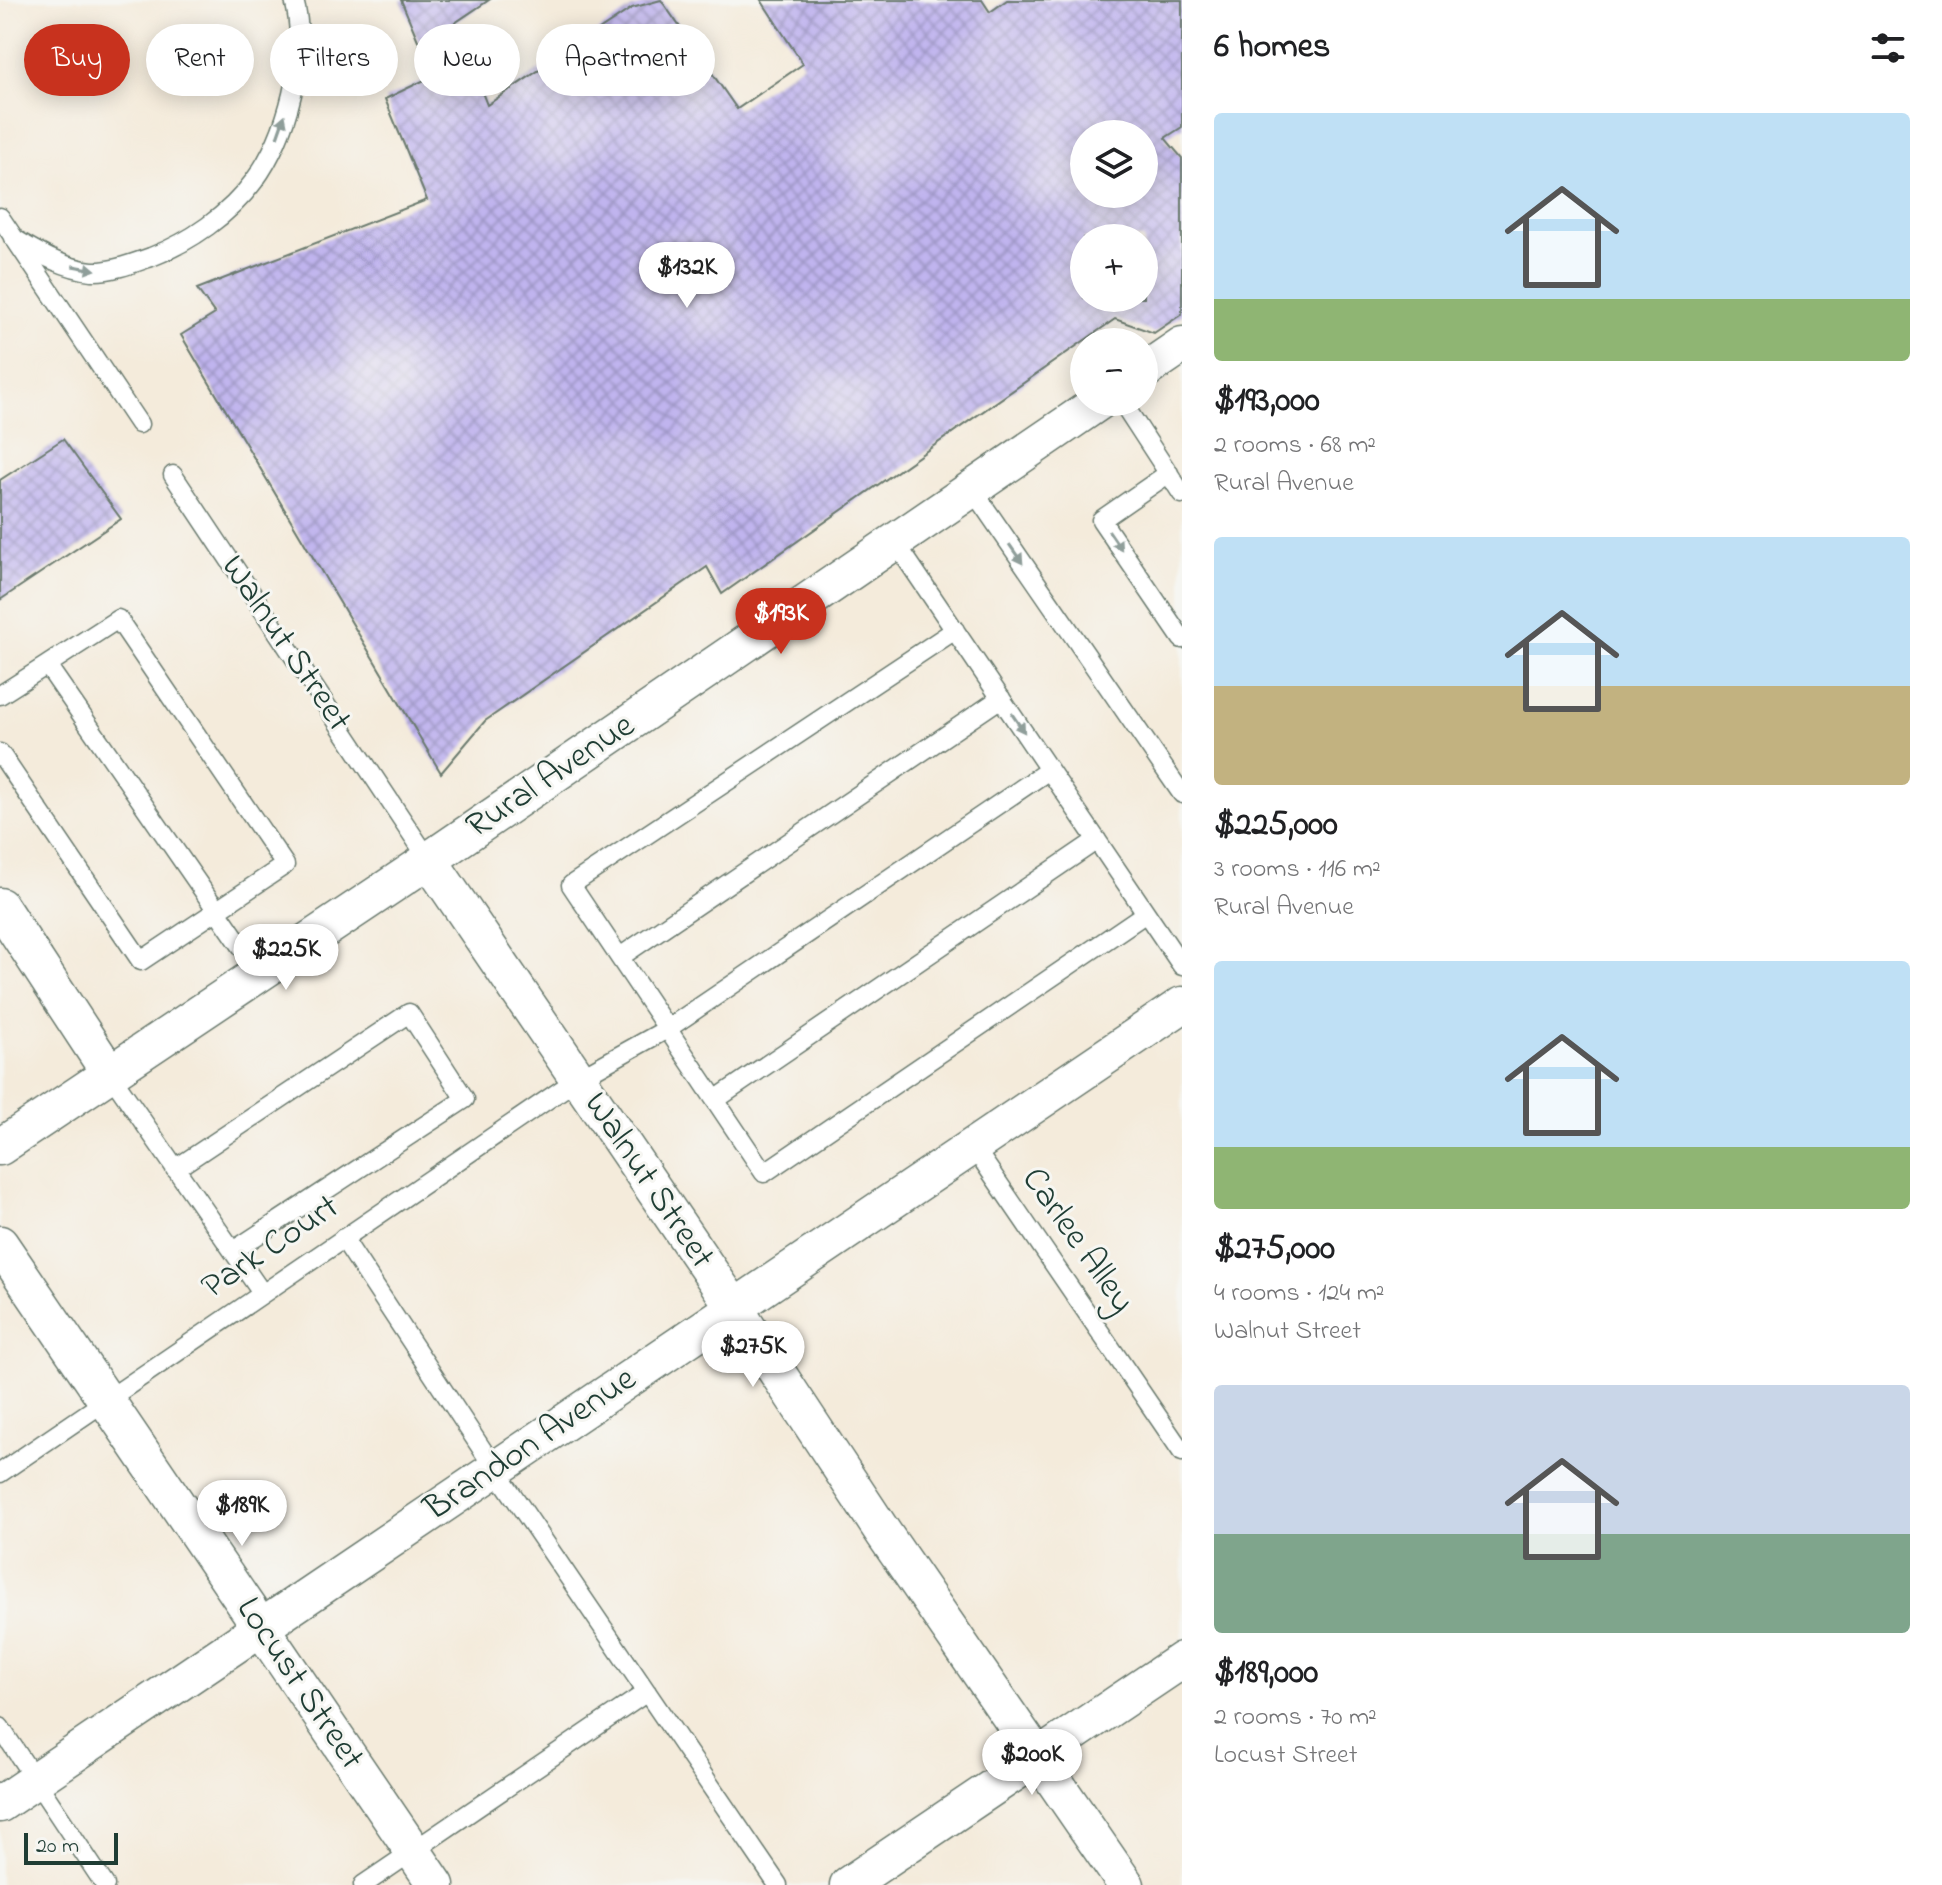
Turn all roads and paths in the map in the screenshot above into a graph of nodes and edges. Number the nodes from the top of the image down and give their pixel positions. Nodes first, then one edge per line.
1 (294, 0) edge
2 (0, 217) edge
3 (13, 238) junction
4 (1182, 345) edge
5 (1158, 361) edge
6 (1079, 416) edge
7 (1131, 416) edge
8 (139, 424) dead end
9 (1169, 473) junction
10 (173, 475) dead end
11 (972, 489) junction
12 (1182, 494) edge
13 (895, 542) junction
14 (955, 630) junction
15 (1182, 639) edge
16 (47, 665) junction
17 (0, 695) edge
18 (1001, 698) junction
19 (0, 753) edge
20 (1049, 770) junction
21 (1182, 794) edge
22 (1097, 840) junction
23 (429, 860) junction
24 (0, 906) edge
25 (217, 911) junction
26 (1146, 913) junction
27 (620, 957) junction
28 (1182, 966) edge
29 (260, 973) junction
30 (1182, 1005) edge
31 (667, 1029) junction
32 (110, 1074) junction
33 (579, 1078) junction
34 (715, 1100) junction
35 (973, 1146) junction
36 (0, 1147) edge
37 (175, 1169) junction
38 (343, 1238) junction
39 (0, 1244) edge
40 (233, 1251) junction
41 (262, 1293) junction
42 (734, 1307) junction
43 (105, 1400) junction
44 (1182, 1452) edge
45 (495, 1469) junction
46 (0, 1473) edge
47 (261, 1629) junction
48 (1182, 1660) edge
49 (647, 1692) junction
50 (0, 1727) edge
51 (1039, 1757) junction
52 (35, 1780) junction
53 (0, 1804) edge
54 (413, 1851) junction
55 (105, 1885) edge
56 (363, 1885) edge
57 (436, 1885) edge
58 (778, 1885) edge
59 (848, 1885) edge
60 (1126, 1885) edge

3 -> 1 lane
2 - 3 lane
3 - 8 lane
4 - 5 street
6 - 11 street, Rural Avenue
7 - 9 lane
9 - 12 lane
9 -> 15 lane
10 - 23 lane, Walnut Street
11 - 13 street, Rural Avenue
11 -> 21 lane
13 - 14 lane
13 - 23 street, Rural Avenue
14 - 18 lane
14 - 27 lane
16 - 17 lane
16 - 25 lane
16 - 25 lane
18 -> 20 lane
18 - 27 lane
19 - 25 lane
20 - 22 lane
20 - 31 lane, Park Court
22 - 26 lane
22 - 34 lane
23 - 29 street, Rural Avenue
23 - 33 street, Walnut Street
24 - 32 street
25 - 29 lane
26 - 28 lane
26 - 34 lane
27 - 31 lane
29 - 32 street, Rural Avenue
30 - 35 street, Brandon Avenue
31 - 33 lane, Park Court
31 - 34 lane
32 - 36 street, Rural Avenue
32 - 37 lane
33 - 38 lane, Park Court
33 - 42 street, Walnut Street
35 - 42 street, Brandon Avenue
35 - 44 lane, Carlee Alley
37 - 40 lane
37 - 40 lane
38 - 41 lane, Park Court
38 - 45 lane
39 - 43 street, Locust Street
40 - 41 lane
41 - 43 lane, Park Court
42 - 45 street, Brandon Avenue
42 - 51 street, Walnut Street
43 - 46 lane, Park Court
43 - 47 street, Locust Street
45 - 47 street, Brandon Avenue
45 - 49 lane
47 - 52 street, Brandon Avenue
47 - 54 street, Locust Street
48 - 51 street
49 - 54 lane
49 - 58 lane
50 - 52 lane
51 - 59 street
51 - 60 street, Walnut Street
52 - 53 street, Brandon Avenue
52 - 55 lane
54 - 56 lane
54 - 57 street, Locust Street

